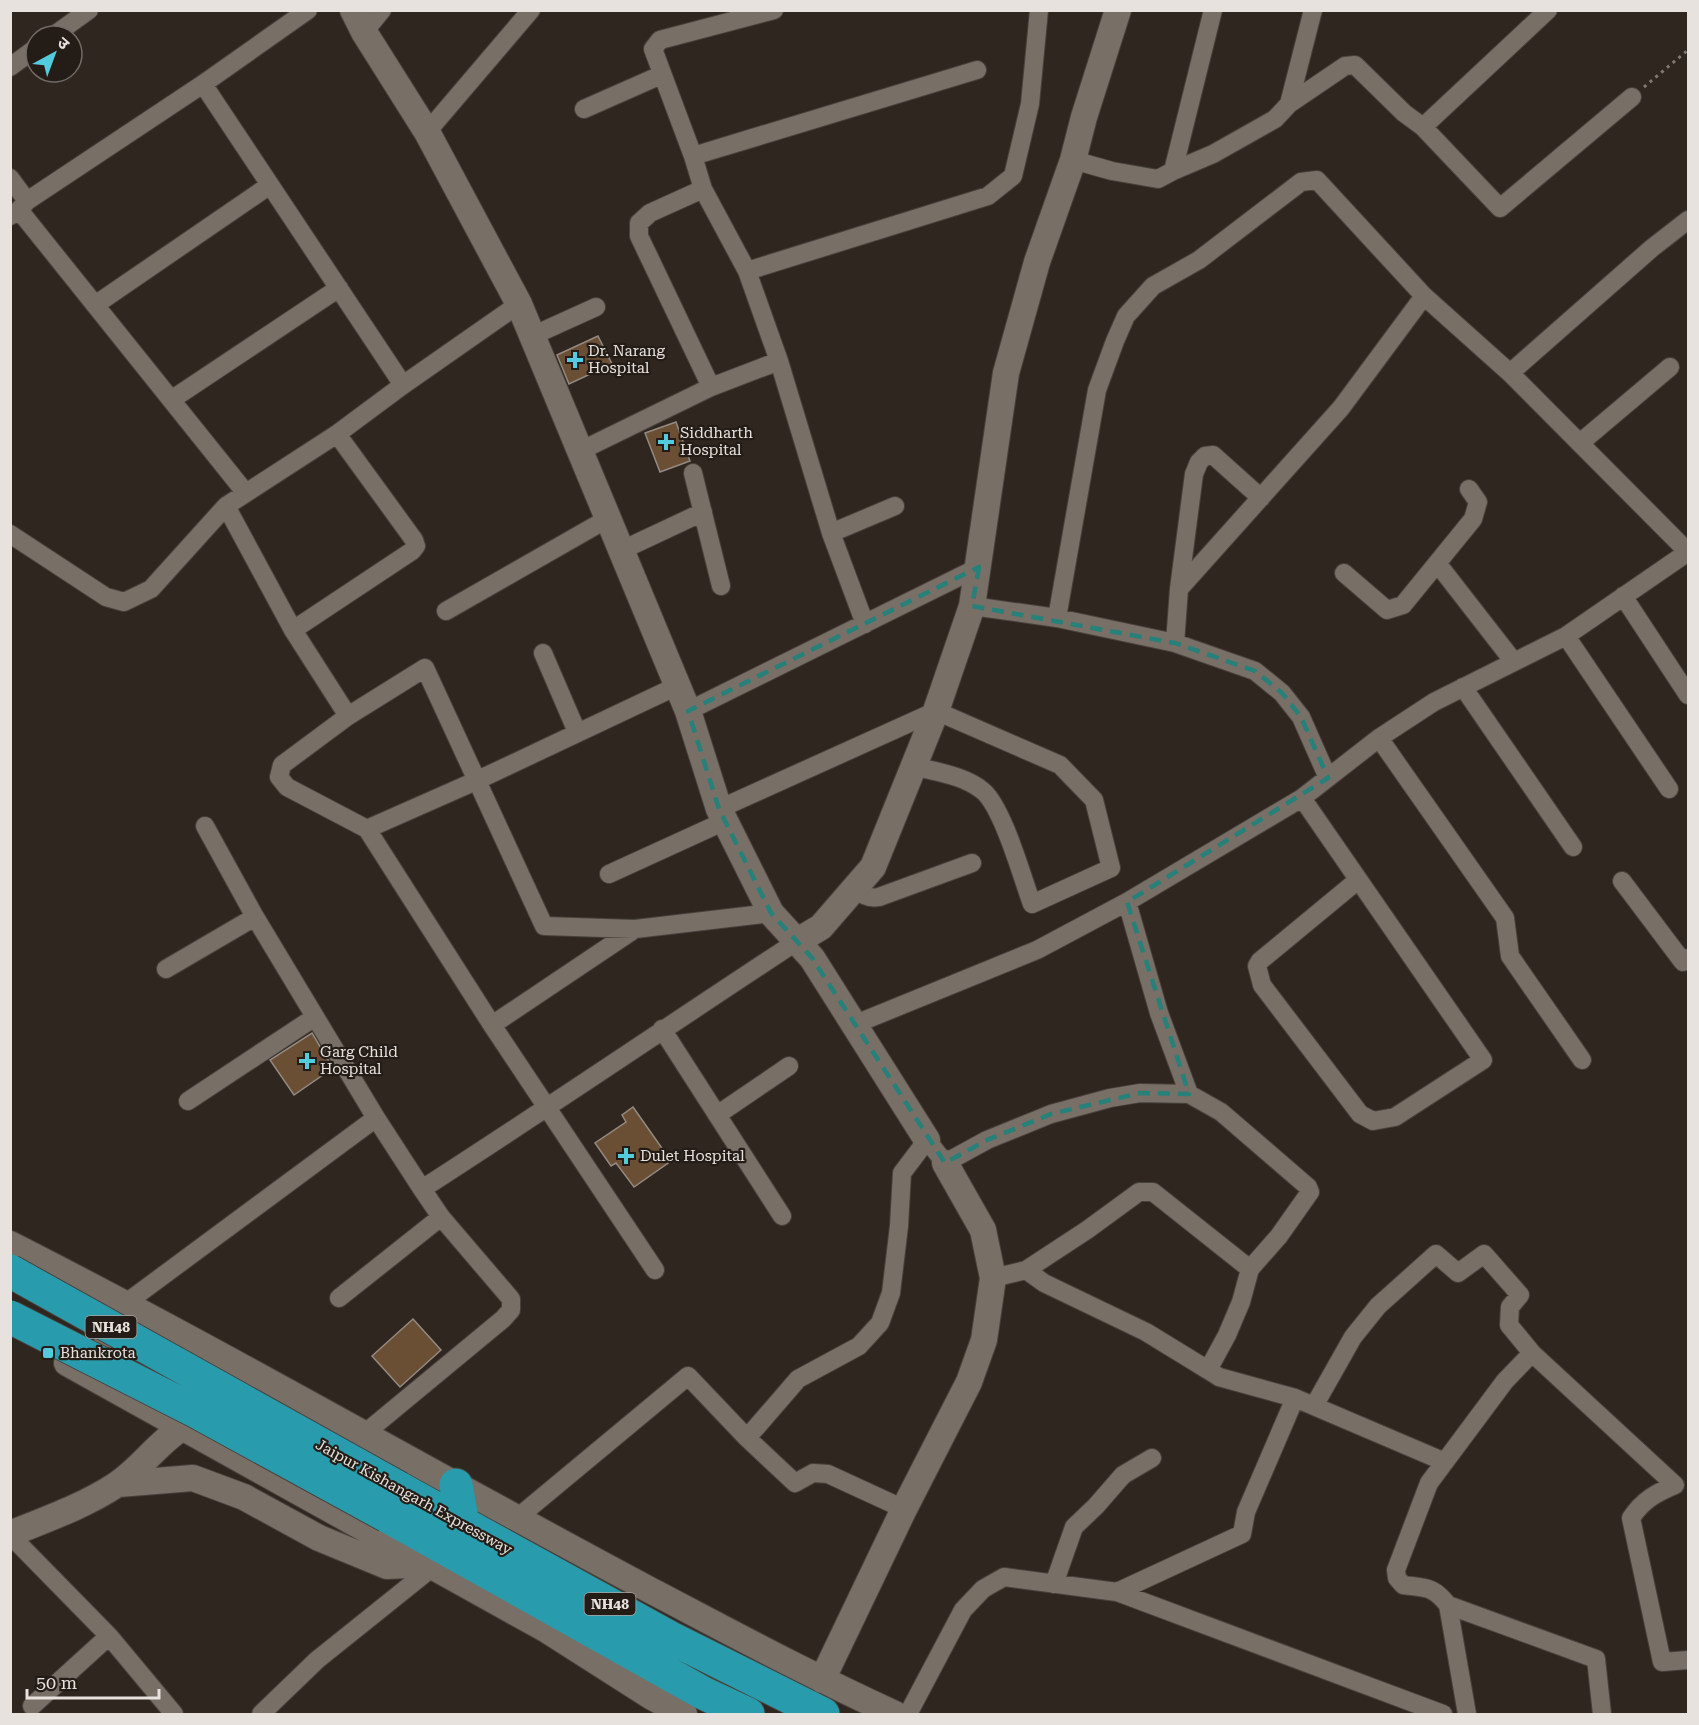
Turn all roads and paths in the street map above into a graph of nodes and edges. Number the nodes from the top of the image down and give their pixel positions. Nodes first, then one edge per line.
1 (89, 10) edge
2 (308, 10) edge
3 (382, 10) edge
4 (531, 10) edge
5 (774, 10) edge
6 (1039, 10) edge
7 (1118, 10) edge
8 (1213, 10) edge
9 (1313, 10) edge
10 (1548, 10) edge
11 (358, 21) edge
12 (70, 24) edge
13 (1689, 50) edge
14 (24, 57) edge
15 (10, 67) edge
16 (977, 70) dead end
17 (662, 75) junction
18 (203, 84) junction
19 (1632, 97) joint
20 (1289, 104) junction
21 (584, 109) dead end
22 (1423, 127) junction
23 (427, 132) junction
24 (693, 156) junction
25 (1073, 160) junction
26 (1173, 171) junction
27 (10, 178) edge
28 (270, 185) junction
29 (703, 189) junction
30 (19, 209) edge
31 (1689, 219) edge
32 (747, 271) junction
33 (339, 288) junction
34 (1424, 296) junction
35 (519, 304) junction
36 (95, 305) junction
37 (596, 307) dead end
38 (532, 336) junction
39 (779, 361) junction
40 (1670, 367) dead end
41 (1510, 373) junction
42 (403, 385) junction
43 (711, 387) junction
44 (171, 400) junction
45 (337, 434) junction
46 (1580, 443) junction
47 (580, 451) junction
48 (693, 473) dead end
49 (1469, 489) dead end
50 (245, 492) junction
51 (1262, 498) junction
52 (226, 506) junction
53 (895, 506) dead end
54 (703, 512) junction
55 (607, 519) junction
56 (831, 533) junction
57 (10, 534) edge
58 (621, 551) junction
59 (1437, 562) junction
60 (979, 567) junction
61 (1344, 573) dead end
62 (721, 586) dead end
63 (1179, 589) junction
64 (1623, 596) junction
65 (972, 606) junction
66 (446, 611) dead end
67 (1057, 618) junction
68 (865, 624) junction
69 (293, 630) junction
70 (1566, 636) junction
71 (1175, 643) junction
72 (543, 653) dead end
73 (1514, 662) junction
74 (677, 686) junction
75 (1463, 687) junction
76 (1689, 695) edge
77 (688, 711) junction
78 (936, 711) junction
79 (348, 716) junction
80 (577, 732) junction
81 (1378, 738) junction
82 (913, 766) junction
83 (1328, 778) junction
84 (478, 780) junction
85 (1669, 789) dead end
86 (1302, 798) junction
87 (722, 815) junction
88 (205, 826) dead end
89 (367, 829) junction
90 (1574, 847) dead end
91 (972, 863) dead end
92 (609, 874) dead end
93 (1358, 880) junction
94 (1622, 881) dead end
95 (855, 888) junction
96 (1127, 902) junction
97 (771, 913) junction
98 (255, 917) junction
99 (635, 929) junction
100 (796, 942) junction
101 (1687, 963) edge
102 (166, 969) dead end
103 (315, 1017) junction
104 (492, 1025) junction
105 (853, 1025) junction
106 (662, 1029) junction
107 (1582, 1060) dead end
108 (789, 1066) dead end
109 (1189, 1094) junction
110 (188, 1101) dead end
111 (547, 1109) junction
112 (717, 1115) junction
113 (376, 1118) junction
114 (927, 1140) junction
115 (945, 1163) junction
116 (422, 1189) junction
117 (782, 1216) dead end
118 (441, 1217) junction
119 (10, 1244) edge
120 (1250, 1269) junction
121 (655, 1270) dead end
122 (1026, 1270) junction
123 (10, 1271) edge
124 (993, 1278) junction
125 (339, 1298) dead end
126 (126, 1303) junction
127 (10, 1317) edge
128 (10, 1332) edge
129 (1532, 1353) junction
130 (1208, 1370) junction
131 (85, 1373) junction
132 (1294, 1398) junction
133 (1314, 1406) junction
134 (183, 1426) junction
135 (364, 1434) junction
136 (747, 1438) junction
137 (1152, 1458) dead end
138 (1445, 1462) junction
139 (1682, 1481) edge
140 (118, 1484) junction
141 (456, 1485) junction
142 (393, 1502) junction
143 (320, 1503) junction
144 (904, 1509) junction
145 (516, 1519) junction
146 (10, 1535) edge
147 (441, 1550) junction
148 (1054, 1584) junction
149 (1117, 1592) junction
150 (1448, 1605) junction
151 (109, 1636) junction
152 (1689, 1660) edge
153 (822, 1680) junction
154 (32, 1706) dead end
155 (654, 1706) edge
156 (174, 1714) edge
157 (261, 1714) edge
158 (684, 1714) edge
159 (748, 1714) edge
160 (823, 1714) edge
161 (895, 1714) edge
162 (908, 1714) edge
163 (1443, 1714) edge
164 (1467, 1714) edge
165 (1602, 1714) edge

1 - 12 street
2 - 18 street
3 - 11 street
4 - 23 street
5 - 17 street
6 - 32 street
7 - 25 street
8 - 26 street
9 - 20 street
10 - 22 street
11 - 23 street
13 - 19 path
14 - 15 street
16 - 24 street
17 - 21 street
17 - 24 street
18 - 28 street
18 - 30 street
19 - 22 street
20 - 22 street
20 - 26 street
23 - 35 street
24 - 29 street
25 - 26 street
25 - 60 street
27 - 30 street
28 - 33 street
28 - 36 street
29 - 32 street
29 - 43 street
30 - 36 street
31 - 41 street
32 - 39 street
33 - 42 street
33 - 44 street
34 - 41 street
34 - 51 street
34 - 67 street
35 - 38 street
35 - 42 street
36 - 44 street
37 - 38 street
38 - 47 street
39 - 43 street
39 - 56 street
40 - 46 street
41 - 46 street
42 - 45 street
43 - 47 street
44 - 50 street
45 - 50 street
45 - 69 street
46 - 64 street
47 - 55 street
48 - 54 street
49 - 59 street
50 - 52 street
51 - 63 street
51 - 63 street
52 - 57 street
52 - 69 street
53 - 56 street
54 - 58 street
54 - 62 street
55 - 58 street
55 - 66 street
56 - 68 street
58 - 74 street
59 - 61 street
59 - 73 street
60 - 65 street
60 - 68 street
63 - 71 street
64 - 70 street
64 - 76 street
65 - 67 street
65 - 78 street
67 - 71 street
68 - 77 street
69 - 79 street
70 - 73 street
70 - 85 street
71 - 83 street
72 - 80 street
73 - 75 street
74 - 77 street
74 - 80 street
75 - 81 street
75 - 90 street
77 - 87 street
78 - 82 street
78 - 82 street
78 - 87 street
79 - 84 street
79 - 89 street
80 - 84 street
81 - 83 street
81 - 107 street
82 - 95 street
83 - 86 street
84 - 89 street
84 - 99 street
86 - 93 street
86 - 96 street
87 - 92 street
87 - 97 street
88 - 98 street
89 - 104 street
91 - 95 street
93 - 93 street
94 - 101 street
95 - 100 street
96 - 105 street
96 - 109 street
97 - 99 street
97 - 100 street
98 - 102 street
98 - 103 street
99 - 104 street
100 - 105 street
100 - 106 street
103 - 110 street
103 - 113 street
104 - 111 street
105 - 114 street
106 - 111 street
106 - 112 street
108 - 112 street
109 - 115 street
109 - 120 street
111 - 116 street
111 - 121 street
112 - 117 street
113 - 116 street
113 - 126 street
114 - 115 street
114 - 136 street
115 - 124 street
116 - 118 street
118 - 125 street
118 - 135 street
119 - 126 street
120 - 122 street
120 - 130 street
122 - 124 street
122 - 130 street
123 - 142 highway, Jaipur Kishangarh Expressway / NH48, bridge
124 - 144 street
126 - 131 street
126 - 135 street
127 - 142 highway, Jaipur Kishangarh Expressway / NH48, bridge
128 - 131 street
129 - 133 street
129 - 138 street
129 - 139 street
130 - 132 street
131 - 134 street
132 - 133 street
132 - 149 street
133 - 138 street
134 - 140 street
134 - 143 street
135 - 141 street
135 - 143 street
136 - 144 street
136 - 145 street
137 - 148 street
138 - 150 street
139 - 152 street
140 - 146 street
140 - 147 street
141 - 145 street
141 - 147 highway
142 - 147 highway, Jaipur Kishangarh Expressway / NH48
143 - 147 street
144 - 153 street
145 - 153 street
146 - 151 street
147 - 155 street
147 - 157 street
147 - 159 highway, Jaipur Kishangarh Expressway / NH48
147 - 160 highway, Jaipur Kishangarh Expressway / NH48
148 - 149 street
148 - 162 street
149 - 163 street
150 - 164 street
150 - 165 street
151 - 154 street
151 - 156 street
153 - 161 street
155 - 158 street

